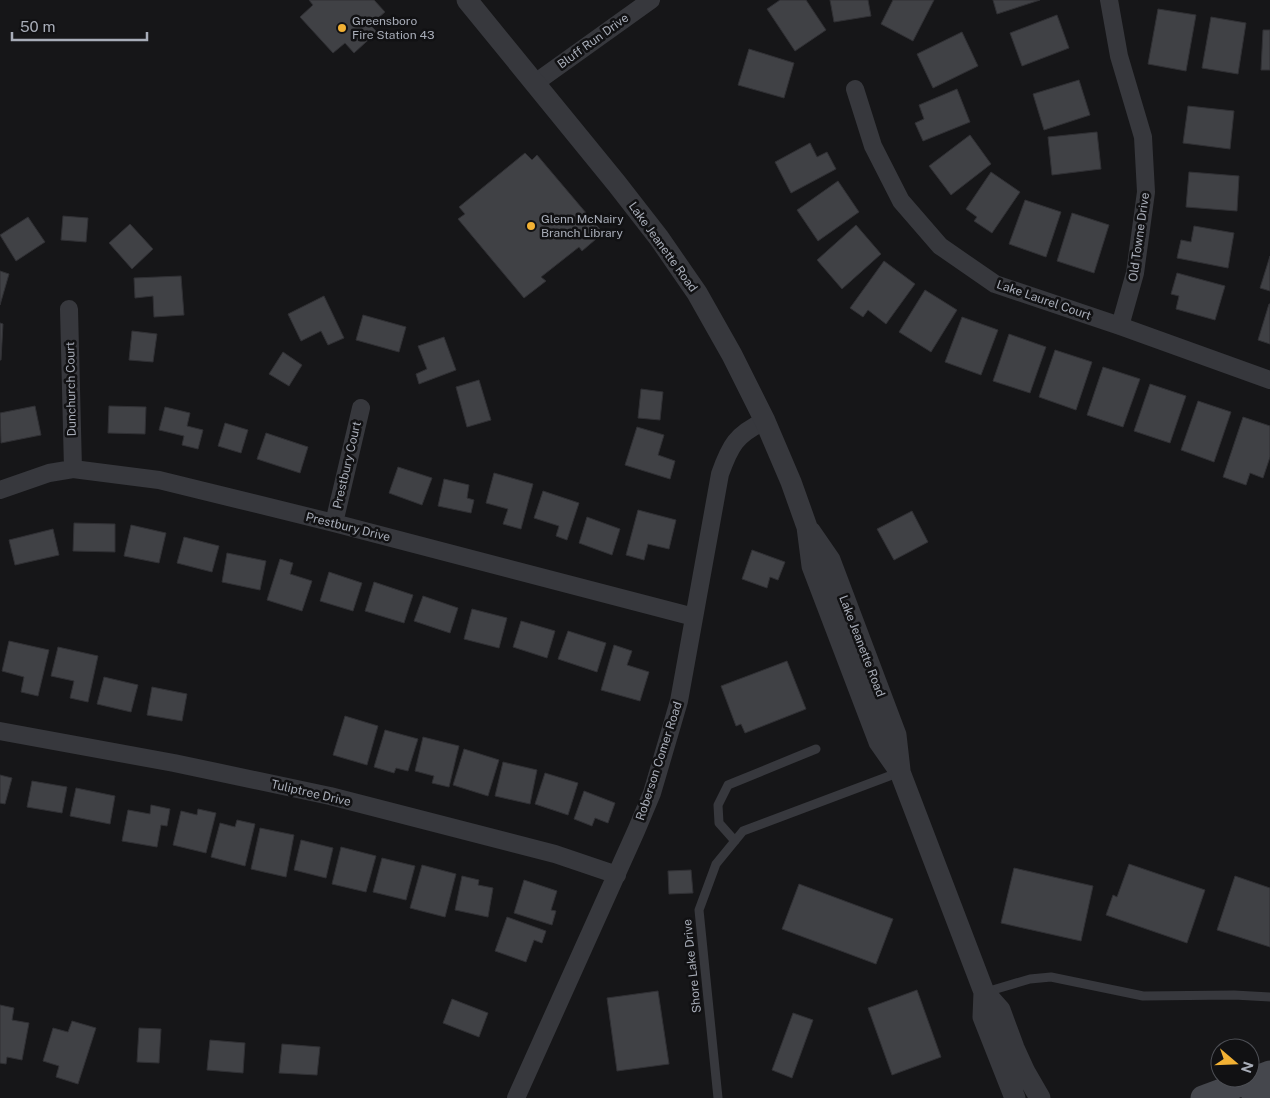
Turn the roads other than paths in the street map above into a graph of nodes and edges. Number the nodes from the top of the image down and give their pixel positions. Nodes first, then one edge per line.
1 (467, 0) edge
2 (651, 0) edge
3 (1109, 0) edge
4 (534, 83) junction
5 (855, 89) dead end
6 (69, 309) dead end
7 (1120, 326) junction
8 (1270, 380) edge
9 (361, 408) dead end
10 (765, 421) junction
11 (73, 469) junction
12 (0, 490) edge
13 (334, 522) junction
14 (694, 617) junction
15 (0, 731) edge
16 (816, 749) dead end
17 (900, 772) junction
18 (735, 841) junction
19 (616, 875) junction
20 (984, 992) junction
21 (1270, 997) edge
22 (1270, 1073) edge
23 (1270, 1092) edge
24 (516, 1098) edge
25 (718, 1098) edge
26 (1015, 1098) edge
27 (1040, 1098) edge
28 (1203, 1098) edge
29 (1254, 1098) edge

1 - 4 street, Lake Jeanette Road
2 - 4 street, Bluff Run Drive
3 - 7 street, Old Towne Drive
4 - 10 street, Lake Jeanette Road
5 - 7 street, Lake Laurel Court
6 - 11 street, Dunchurch Court
7 - 8 street, Lake Laurel Court
9 - 13 street, Prestbury Court
10 - 14 street, Roberson Comer Road
10 - 17 street, Lake Jeanette Road
11 - 12 street, Prestbury Drive
11 - 13 street, Prestbury Drive
13 - 14 street, Prestbury Drive
14 - 19 street, Roberson Comer Road
15 - 19 street, Tuliptree Drive
16 - 18 lane
17 - 18 lane, Shore Lake Drive
17 - 20 street, Lake Jeanette Road
18 - 25 lane, Shore Lake Drive
19 - 24 street, Roberson Comer Road
20 - 21 lane
20 - 26 street, Lake Jeanette Road
20 - 27 street, Lake Jeanette Road
22 - 28 main road
23 - 29 main road

